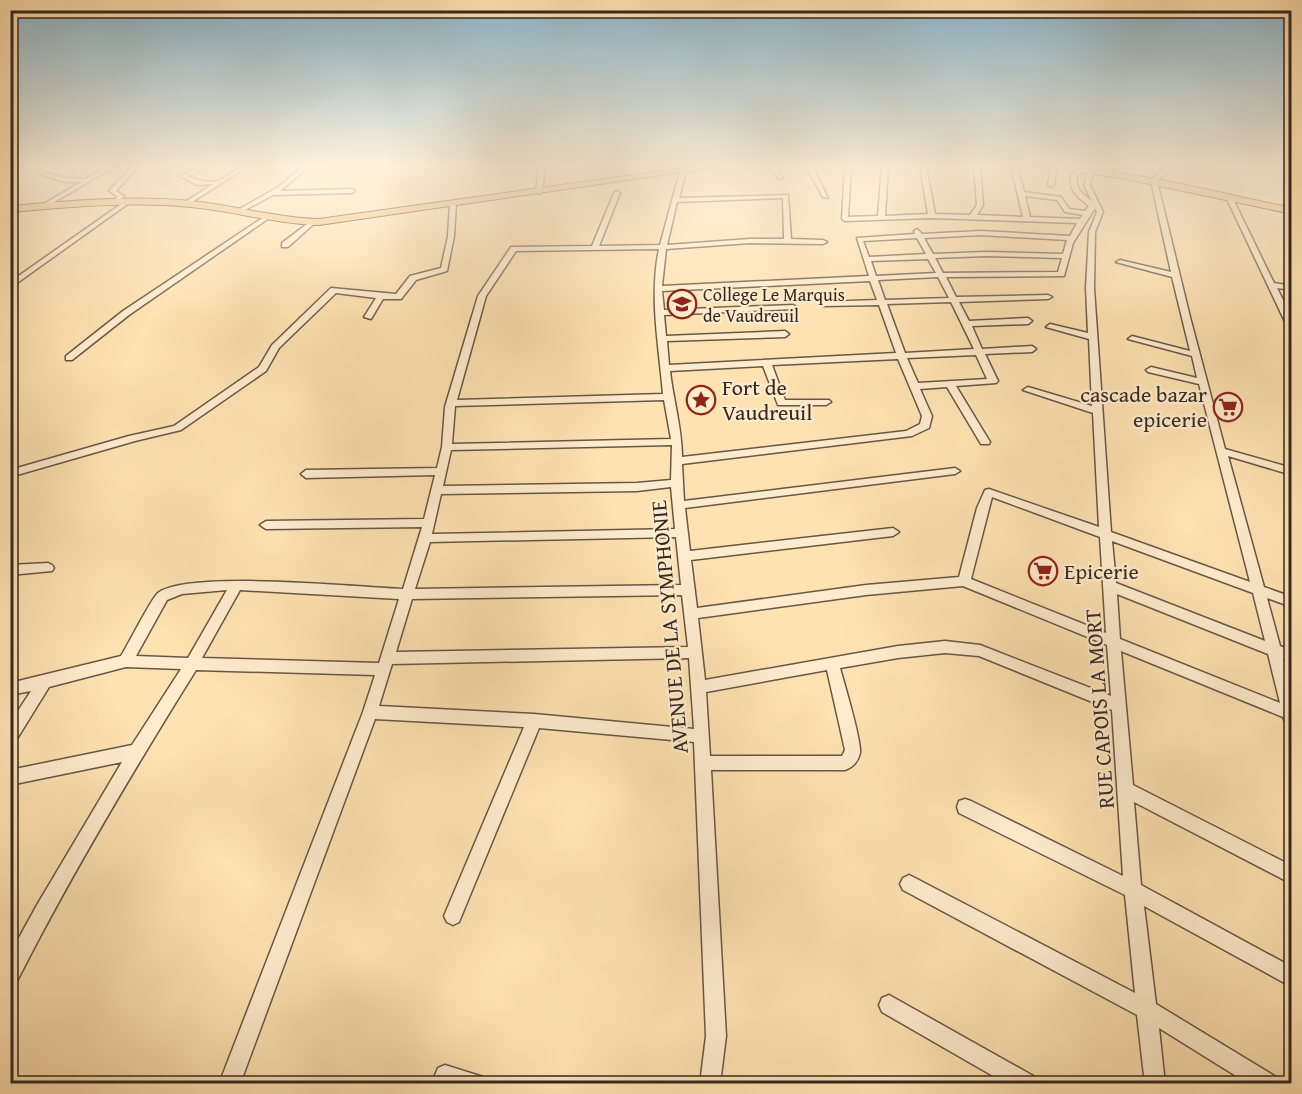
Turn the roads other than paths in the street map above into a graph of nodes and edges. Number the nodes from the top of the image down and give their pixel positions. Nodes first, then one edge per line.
1 (102, 217) edge
2 (267, 217) edge
3 (277, 217) edge
4 (351, 217) edge
5 (452, 217) edge
6 (607, 217) edge
7 (670, 217) edge
8 (787, 217) edge
9 (844, 217) edge
10 (921, 217) edge
11 (1001, 217) edge
12 (1084, 217) edge
13 (1098, 217) edge
14 (1162, 217) edge
15 (1238, 217) edge
16 (912, 218) junction
17 (1027, 218) joint
18 (881, 219) joint
19 (1083, 221) junction
20 (313, 222) junction
21 (919, 235) junction
22 (1072, 238) junction
23 (788, 241) junction
24 (823, 242) dead end
25 (285, 245) dead end
26 (663, 247) junction
27 (594, 249) junction
28 (930, 256) junction
29 (1066, 256) junction
30 (866, 259) junction
31 (1120, 262) dead end
32 (940, 275) junction
33 (1175, 275) junction
34 (874, 279) junction
35 (1270, 285) junction
36 (10, 286) edge
37 (1292, 288) edge
38 (658, 289) junction
39 (381, 296) junction
40 (1048, 297) dead end
41 (953, 299) junction
42 (882, 302) junction
43 (823, 304) dead end
44 (793, 307) dead end
45 (661, 313) junction
46 (368, 317) dead end
47 (1028, 321) dead end
48 (966, 324) junction
49 (1050, 327) dead end
50 (1292, 328) edge
51 (785, 334) dead end
52 (1093, 337) junction
53 (664, 339) junction
54 (1132, 339) dead end
55 (1032, 349) dead end
56 (980, 352) junction
57 (901, 354) junction
58 (1197, 355) junction
59 (69, 358) dead end
60 (767, 364) junction
61 (666, 368) junction
62 (1150, 370) dead end
63 (1204, 383) junction
64 (951, 385) junction
65 (915, 386) junction
66 (1028, 390) dead end
67 (668, 397) junction
68 (826, 402) dead end
69 (451, 403) junction
70 (1098, 411) junction
71 (677, 442) junction
72 (985, 442) dead end
73 (447, 447) junction
74 (1222, 451) junction
75 (676, 461) junction
76 (442, 471) junction
77 (955, 471) dead end
78 (1292, 472) edge
79 (10, 474) edge
80 (306, 474) dead end
81 (676, 483) junction
82 (438, 490) junction
83 (680, 505) junction
84 (429, 523) junction
85 (266, 525) dead end
86 (893, 532) dead end
87 (681, 534) junction
88 (1107, 534) junction
89 (425, 538) junction
90 (683, 556) junction
91 (48, 568) dead end
92 (10, 570) edge
93 (964, 581) junction
94 (236, 585) junction
95 (1109, 586) junction
96 (687, 590) junction
97 (1260, 591) junction
98 (406, 594) junction
99 (1292, 602) edge
100 (690, 614) junction
101 (1114, 642) junction
102 (1274, 650) junction
103 (694, 652) junction
104 (1292, 657) edge
105 (126, 661) junction
106 (192, 664) junction
107 (385, 664) junction
108 (831, 664) junction
109 (44, 682) junction
110 (699, 687) junction
111 (10, 689) edge
112 (1119, 706) junction
113 (370, 712) junction
114 (1290, 717) edge
115 (534, 720) junction
116 (701, 736) junction
117 (10, 737) edge
118 (139, 751) junction
119 (703, 763) junction
120 (10, 778) edge
121 (1125, 789) junction
122 (965, 807) dead end
123 (1292, 876) edge
124 (909, 884) dead end
125 (1133, 890) junction
126 (453, 916) dead end
127 (10, 974) edge
128 (1292, 978) edge
129 (889, 1005) dead end
130 (1147, 1010) junction
131 (445, 1075) dead end
132 (230, 1083) edge
133 (476, 1083) edge
134 (710, 1083) edge
135 (1028, 1083) edge
136 (1155, 1083) edge
137 (1269, 1083) edge

1 - 36 street
2 - 59 street
3 - 20 main road
4 - 20 main road
5 - 39 street
6 - 27 street
7 - 26 street, AVENUE DE LA SYMPHONIE
8 - 23 street
9 - 18 street
10 - 16 street
11 - 17 street
12 - 19 street
13 - 52 street, RUE CAPOIS LA MORT
14 - 33 street
15 - 35 street
16 - 18 street
16 - 21 street
17 - 19 street
19 - 22 street
20 - 25 street
21 - 22 street
21 - 28 street
21 - 30 street
22 - 29 street
23 - 24 street
23 - 26 street
26 - 27 street
26 - 38 street, AVENUE DE LA SYMPHONIE
27 - 69 street
28 - 29 street
28 - 30 street
28 - 32 street
29 - 32 street
30 - 34 street
31 - 33 street
32 - 34 street
32 - 41 street
33 - 58 street
34 - 38 street
34 - 42 street
35 - 37 street
35 - 50 street
38 - 45 street, AVENUE DE LA SYMPHONIE
39 - 46 street
39 - 79 street
40 - 41 street
41 - 42 street
41 - 48 street
42 - 43 street
42 - 57 street
44 - 45 street
45 - 53 street, AVENUE DE LA SYMPHONIE
47 - 48 street
48 - 56 street
49 - 52 street
51 - 53 street
52 - 70 street, RUE CAPOIS LA MORT
53 - 61 street, AVENUE DE LA SYMPHONIE
54 - 58 street
55 - 56 street
56 - 57 street
56 - 64 street
57 - 60 street
57 - 65 street
58 - 63 street
60 - 61 street
60 - 68 street
61 - 67 street, AVENUE DE LA SYMPHONIE
62 - 63 street
63 - 74 street
64 - 65 street
64 - 72 street
65 - 75 street
66 - 70 street
67 - 69 street
67 - 71 street, AVENUE DE LA SYMPHONIE
69 - 73 street
70 - 88 street, RUE CAPOIS LA MORT
71 - 73 street
71 - 75 street, AVENUE DE LA SYMPHONIE
73 - 76 street
74 - 78 street
74 - 97 street
75 - 81 street, AVENUE DE LA SYMPHONIE
76 - 80 street
76 - 82 street
77 - 83 street
81 - 82 street
81 - 83 street, AVENUE DE LA SYMPHONIE
82 - 84 street
83 - 87 street, AVENUE DE LA SYMPHONIE
84 - 85 street
84 - 89 street
86 - 90 street
87 - 89 street
87 - 90 street, AVENUE DE LA SYMPHONIE
88 - 93 street
88 - 95 street, RUE CAPOIS LA MORT
88 - 97 street
89 - 98 street
90 - 96 street, AVENUE DE LA SYMPHONIE
91 - 92 street
93 - 100 street
93 - 101 street
94 - 98 street
94 - 105 street
94 - 106 street
95 - 101 street, RUE CAPOIS LA MORT
95 - 102 street
96 - 98 street
96 - 100 street, AVENUE DE LA SYMPHONIE
97 - 99 street
97 - 102 street
98 - 107 street
100 - 103 street, AVENUE DE LA SYMPHONIE
101 - 112 street, RUE CAPOIS LA MORT
101 - 114 street
102 - 104 street
102 - 114 street
103 - 107 street
103 - 110 street, AVENUE DE LA SYMPHONIE
105 - 106 street
105 - 109 street
106 - 107 street
106 - 118 street
107 - 113 street
108 - 110 street
108 - 112 street
108 - 119 street
109 - 111 street
109 - 117 street
110 - 116 street, AVENUE DE LA SYMPHONIE
112 - 121 street, RUE CAPOIS LA MORT
113 - 115 street
113 - 132 street
115 - 116 street
115 - 126 street
116 - 119 street, AVENUE DE LA SYMPHONIE
118 - 120 street
118 - 127 street
119 - 134 street, AVENUE DE LA SYMPHONIE
121 - 123 street
121 - 125 street, RUE CAPOIS LA MORT
122 - 125 street
124 - 130 street
125 - 128 street
125 - 130 street, RUE CAPOIS LA MORT
129 - 135 street
130 - 136 street, RUE CAPOIS LA MORT
130 - 137 street
131 - 133 street

